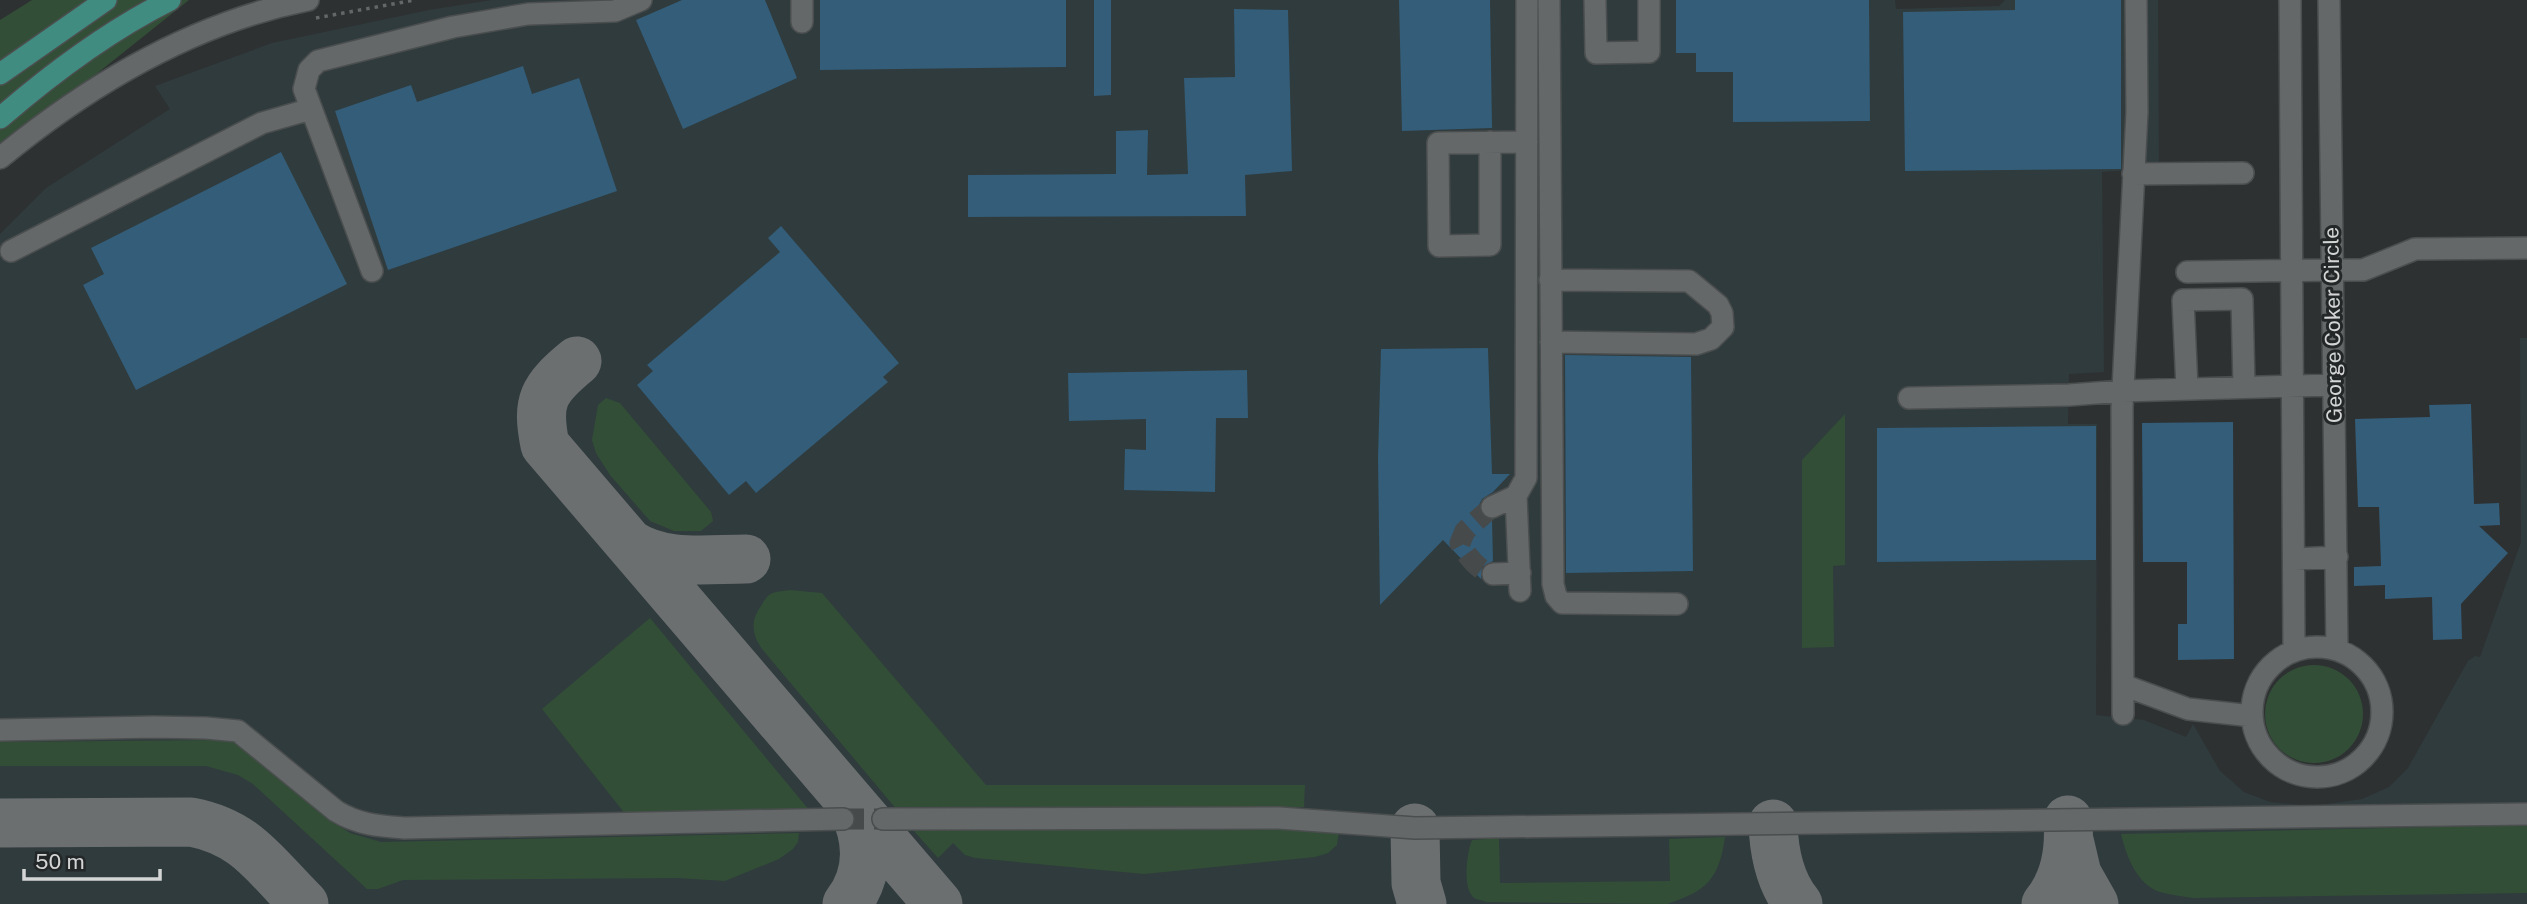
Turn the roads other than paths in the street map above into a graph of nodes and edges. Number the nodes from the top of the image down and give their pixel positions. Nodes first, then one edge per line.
1 (106, 0) edge
2 (170, 0) edge
3 (308, 0) edge
4 (641, 0) edge
5 (802, 0) edge
6 (1527, 0) edge
7 (1549, 0) edge
8 (1595, 0) edge
9 (1648, 0) edge
10 (2136, 0) edge
11 (2290, 0) edge
12 (2329, 0) edge
13 (802, 22) dead end
14 (0, 74) edge
15 (311, 109) junction
16 (0, 118) edge
17 (1490, 142) junction
18 (1527, 142) junction
19 (0, 158) edge
20 (2243, 173) dead end
21 (2133, 174) junction
22 (2527, 248) edge
23 (11, 251) dead end
24 (2336, 270) junction
25 (372, 271) dead end
26 (2291, 271) junction
27 (2187, 272) dead end
28 (1550, 280) junction
29 (1551, 342) junction
30 (2292, 385) junction
31 (2333, 385) junction
32 (2244, 386) junction
33 (2187, 388) junction
34 (2123, 391) junction
35 (1909, 398) dead end
36 (1516, 496) junction
37 (1492, 507) tunnel mouth
38 (2337, 556) junction
39 (2294, 559) junction
40 (1493, 574) tunnel mouth
41 (1677, 604) dead end
42 (2294, 649) junction
43 (2337, 650) junction
44 (2123, 685) junction
45 (2123, 714) dead end
46 (2252, 716) junction
47 (0, 730) edge
48 (2527, 814) edge
49 (844, 819) tunnel mouth
50 (883, 819) tunnel mouth

1 - 14 main road
2 - 16 main road
3 - 19 street
4 - 15 street
5 - 13 street
6 - 18 street
7 - 28 street
8 - 9 street
10 - 21 street
11 - 26 street, George Coker Circle
12 - 24 street, George Coker Circle
15 - 23 street
15 - 25 street
17 - 17 street
17 - 18 street
18 - 36 street
20 - 21 street
21 - 34 street
22 - 24 street
24 - 26 street
24 - 31 street, George Coker Circle
26 - 27 street
26 - 30 street, George Coker Circle
28 - 29 street
28 - 29 street
29 - 41 street
30 - 31 street
30 - 32 street
30 - 39 street, George Coker Circle
31 - 38 street, George Coker Circle
32 - 33 street
32 - 33 street
33 - 34 street
34 - 35 street
34 - 44 street
36 - 37 street
36 - 40 street
38 - 39 street
38 - 43 street, George Coker Circle
39 - 42 street, George Coker Circle
42 - 43 street
42 - 46 street
43 - 46 street
44 - 45 street
44 - 46 street
47 - 49 street
48 - 50 street

